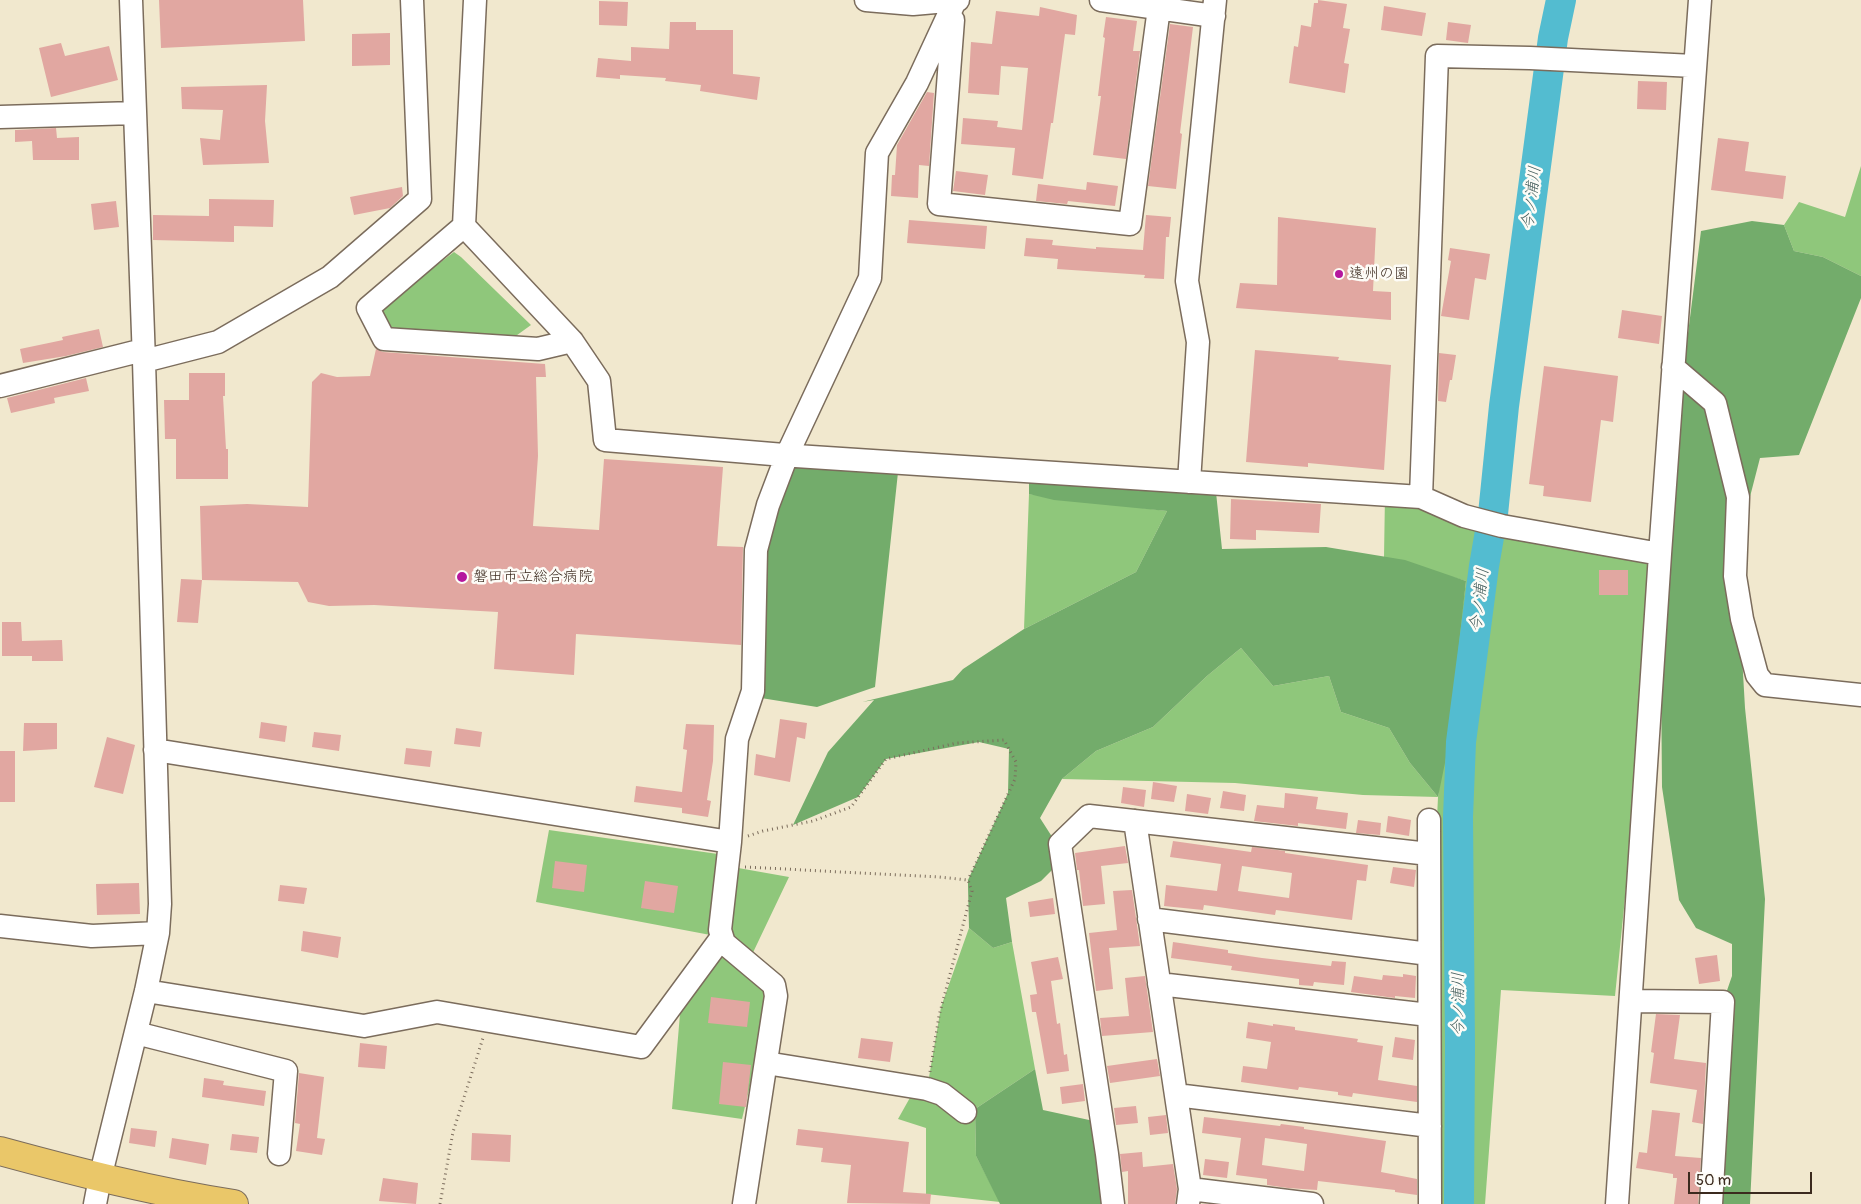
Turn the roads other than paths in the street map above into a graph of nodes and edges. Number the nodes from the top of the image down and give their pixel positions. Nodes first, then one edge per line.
1 (131, 0) edge
2 (412, 0) edge
3 (475, 0) edge
4 (866, 0) edge
5 (1101, 0) edge
6 (1700, 0) edge
7 (956, 1) edge
8 (1159, 8) junction
9 (1214, 8) edge
10 (1694, 66) junction
11 (135, 113) junction
12 (0, 117) edge
13 (464, 226) junction
14 (572, 342) junction
15 (144, 355) junction
16 (1673, 367) junction
17 (0, 386) edge
18 (787, 455) junction
19 (1189, 482) junction
20 (1421, 497) junction
21 (1660, 554) junction
22 (1861, 694) edge
23 (155, 750) junction
24 (1429, 820) dead end
25 (1135, 821) junction
26 (730, 842) junction
27 (1429, 854) junction
28 (1149, 919) junction
29 (0, 926) edge
30 (158, 933) junction
31 (722, 937) junction
32 (1429, 954) junction
33 (1159, 984) junction
34 (146, 992) junction
35 (1631, 1001) junction
36 (1429, 1015) junction
37 (136, 1033) junction
38 (766, 1063) junction
39 (1176, 1095) junction
40 (965, 1112) dead end
41 (1430, 1126) junction
42 (0, 1151) edge
43 (279, 1154) dead end
44 (97, 1191) edge
45 (1189, 1197) edge
46 (234, 1204) edge
47 (744, 1204) edge
48 (1113, 1204) edge
49 (1312, 1204) edge
50 (1430, 1204) edge
51 (1617, 1204) edge
52 (1711, 1204) edge

1 - 11 street
2 - 15 street
3 - 13 street
4 - 7 street
5 - 8 street
6 - 10 street
7 - 8 street
7 - 18 street
8 - 9 street
9 - 19 street
10 - 16 street
10 - 20 street
11 - 12 street
11 - 15 street
13 - 14 street
13 - 14 street
14 - 18 street
15 - 17 street
15 - 23 street
16 - 21 street
16 - 22 street
18 - 19 street
18 - 26 street
19 - 20 street
20 - 21 street
21 - 35 street
23 - 26 street
23 - 30 street
24 - 27 street
25 - 27 street
25 - 28 street
25 - 48 street
26 - 31 street
27 - 32 street
28 - 32 street
28 - 33 street
29 - 30 street
30 - 34 street
31 - 34 street
31 - 38 street
32 - 36 street
33 - 36 street
33 - 39 street
34 - 37 street
35 - 51 street
35 - 52 street
36 - 41 street
37 - 43 street
37 - 44 street
38 - 40 street
38 - 47 street
39 - 41 street
39 - 45 street
41 - 50 street
42 - 44 main road
44 - 46 main road
45 - 49 street

